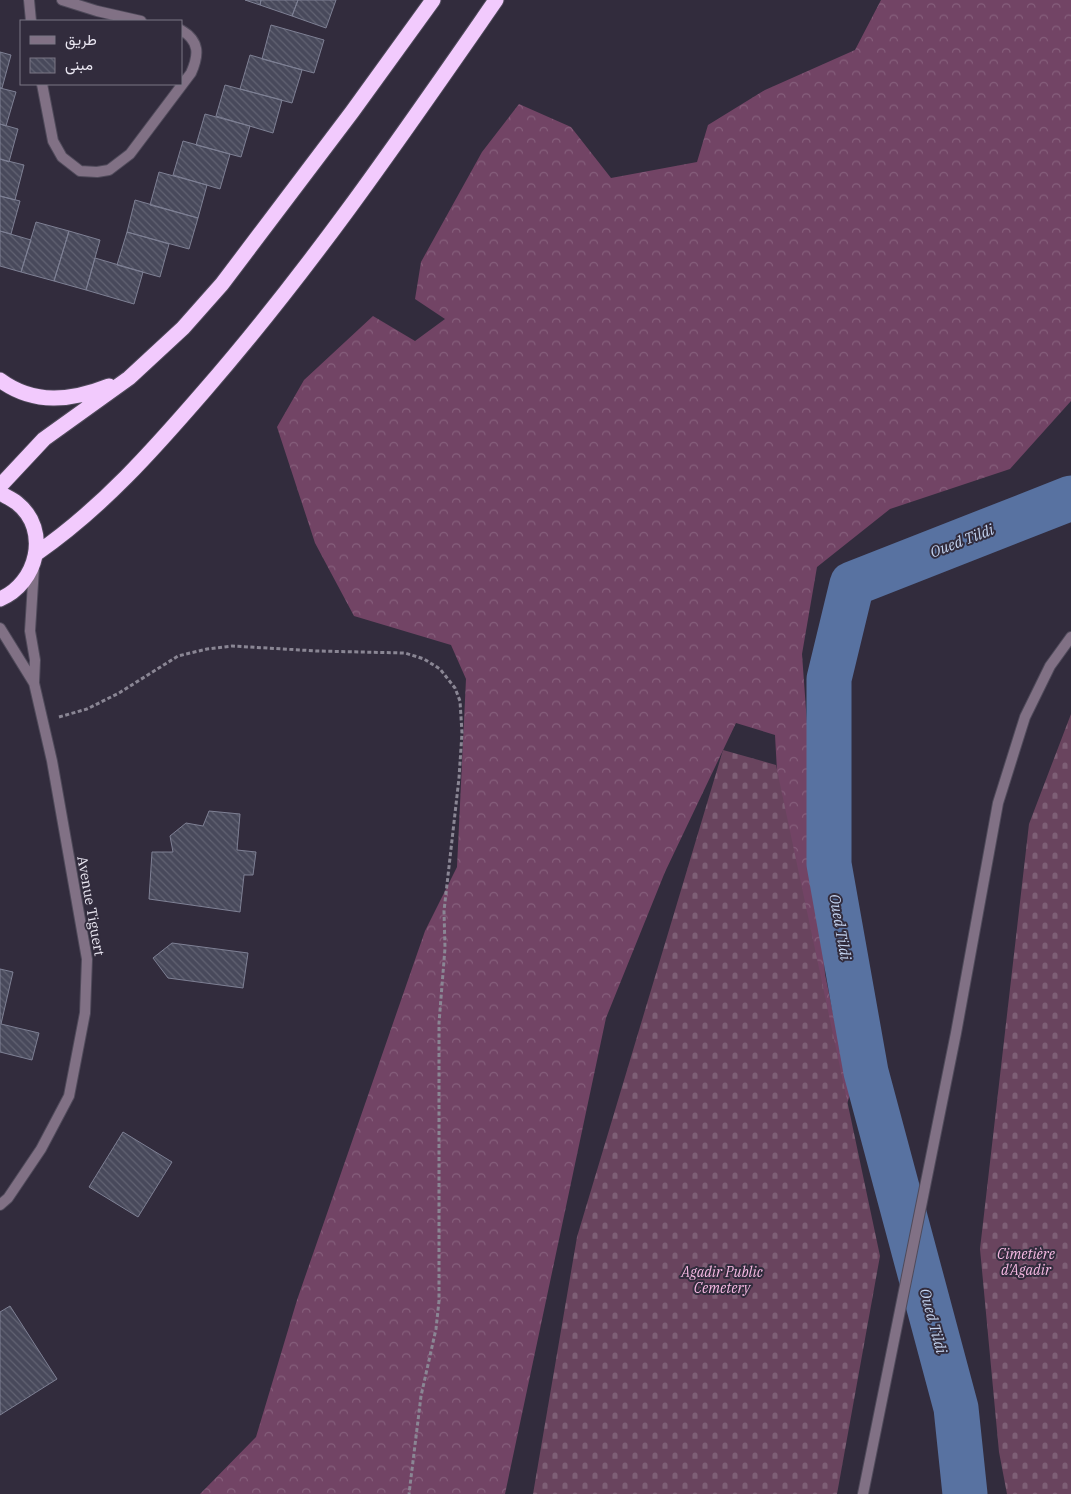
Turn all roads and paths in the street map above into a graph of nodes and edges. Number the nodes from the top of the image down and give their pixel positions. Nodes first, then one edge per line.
1 (29, 0) edge
2 (62, 0) edge
3 (433, 0) edge
4 (496, 0) edge
5 (31, 20) edge
6 (137, 20) edge
7 (182, 30) edge
8 (42, 85) edge
9 (129, 378) junction
10 (0, 380) edge
11 (0, 486) edge
12 (0, 493) edge
13 (36, 558) junction
14 (0, 599) edge
15 (0, 628) edge
16 (1071, 637) edge
17 (34, 683) junction
18 (43, 721) junction
19 (0, 1205) edge
20 (409, 1494) edge
21 (863, 1494) edge

1 - 5 street
2 - 6 street
3 - 9 highway
4 - 13 highway
7 - 8 street
9 - 10 highway
9 - 11 highway
12 - 13 highway
13 - 14 highway
13 - 17 street, Avenue Tiguert
15 - 17 street, Avenue Tiguert
16 - 21 street
17 - 18 street, Avenue Tiguert
18 - 19 street, Avenue Tiguert
18 - 20 path

